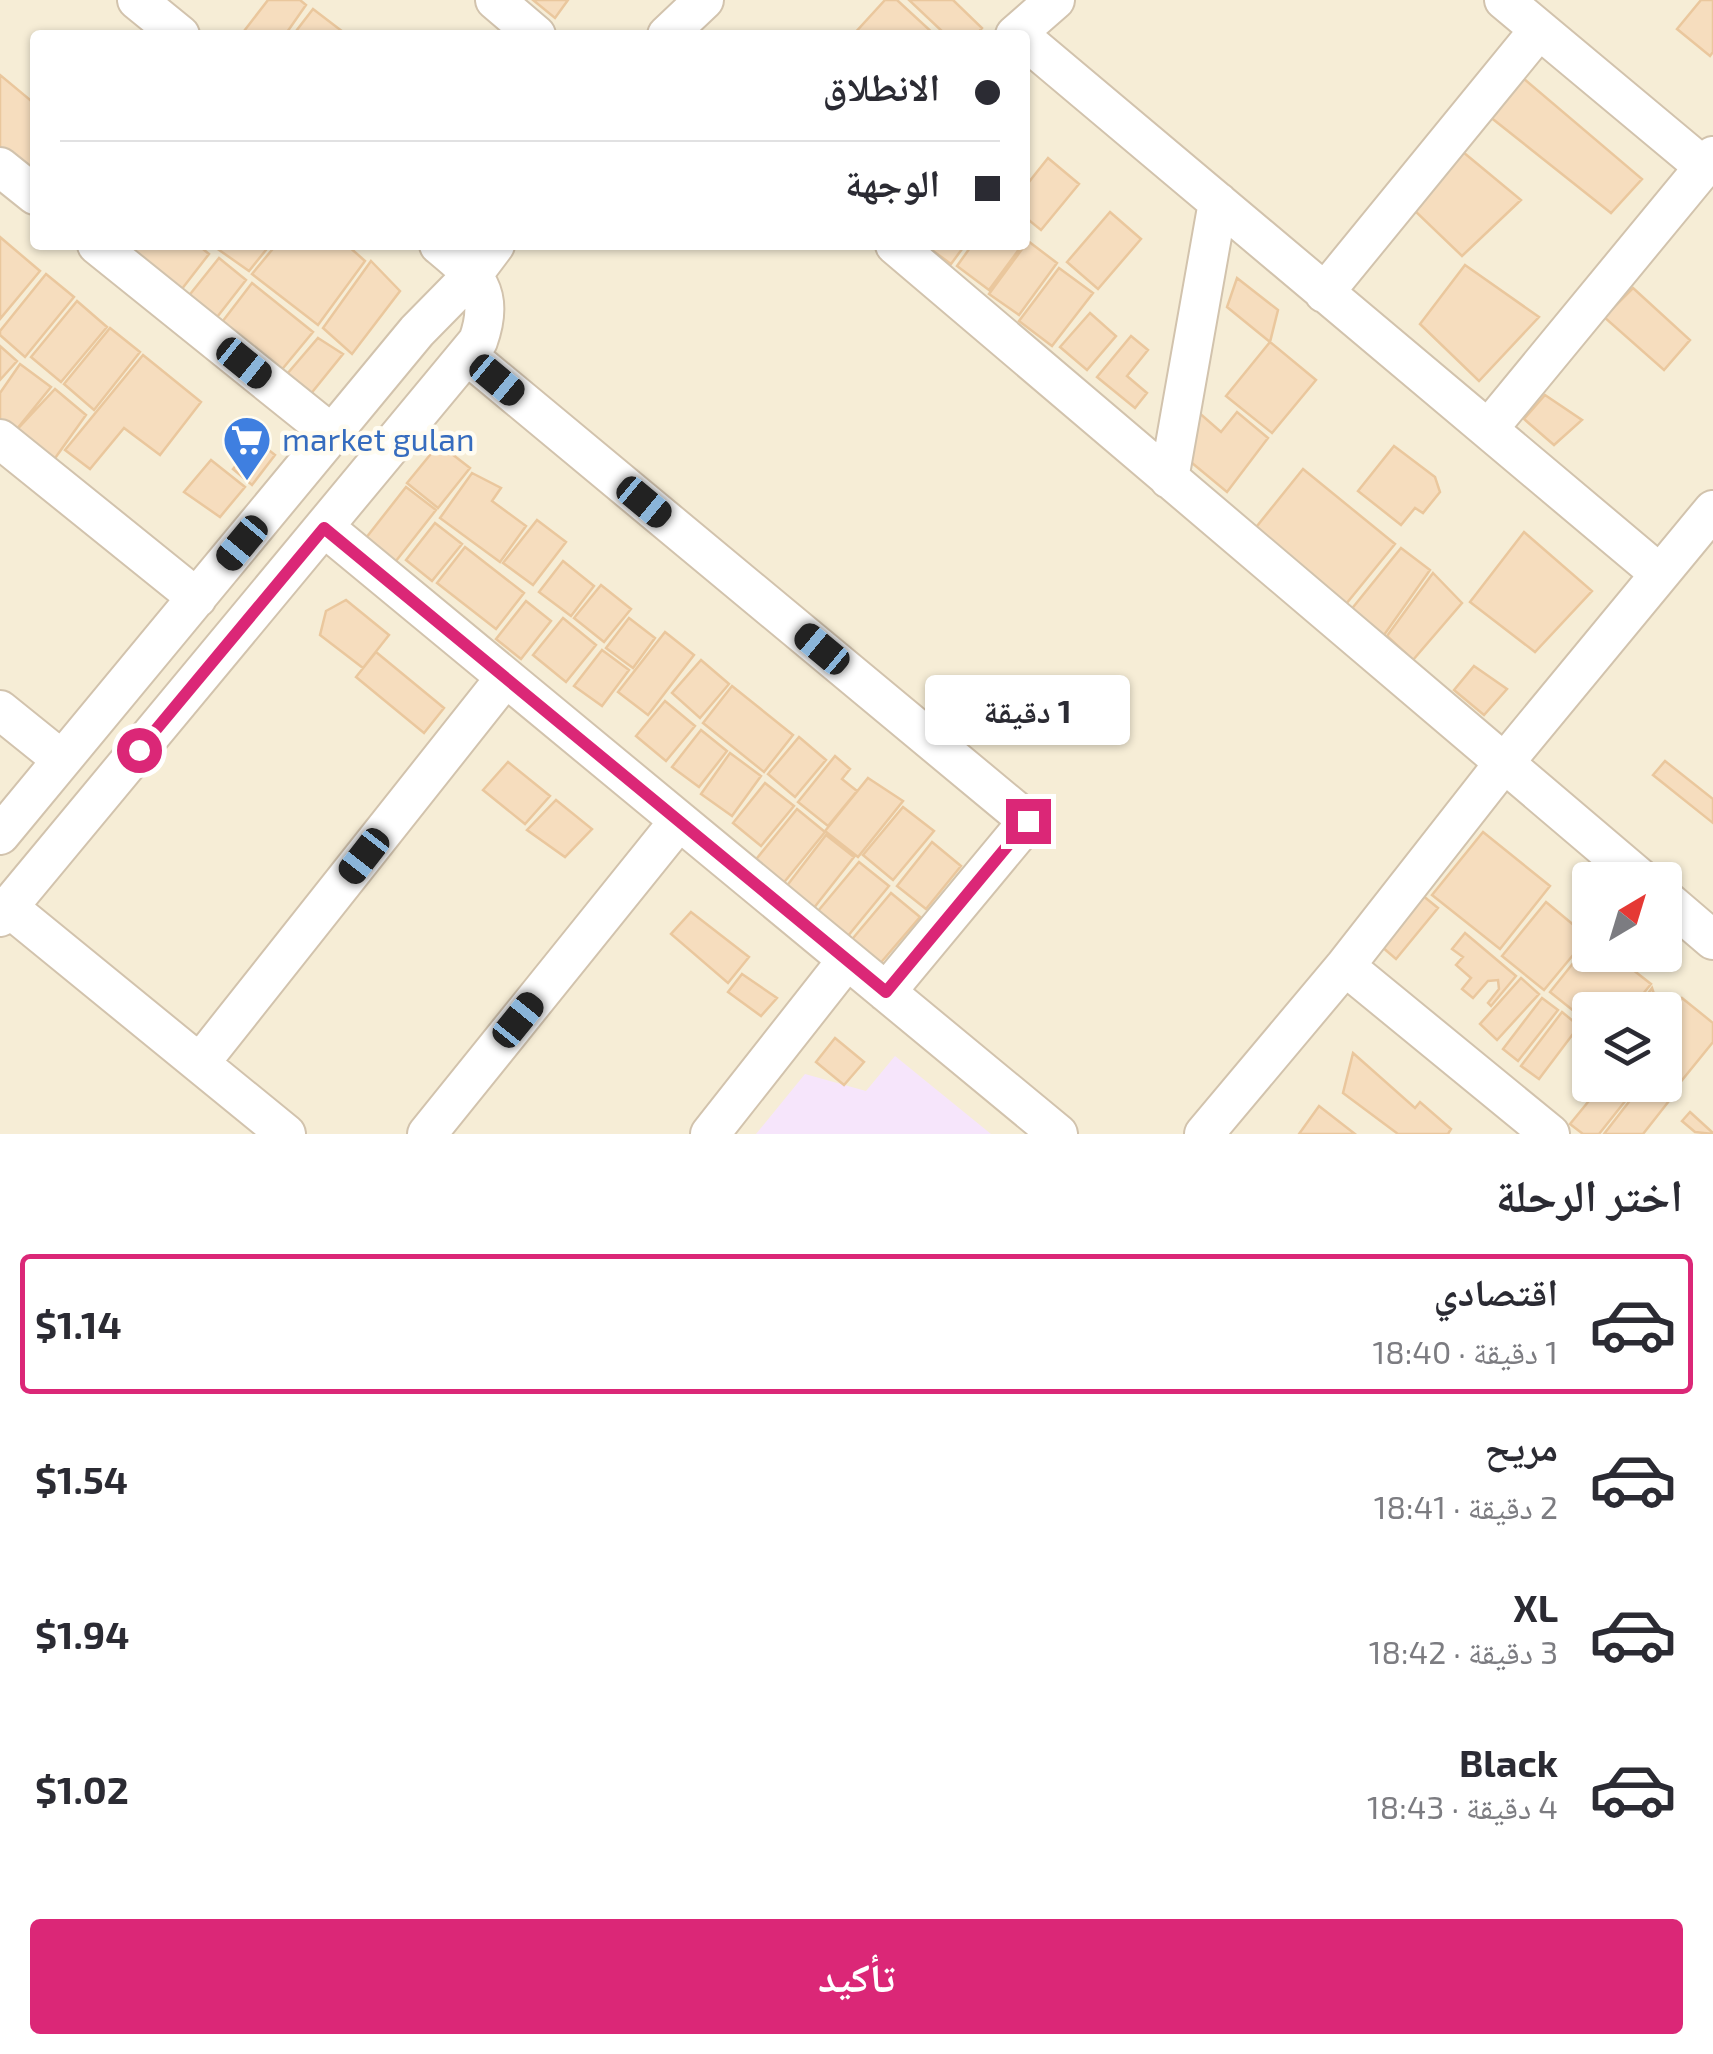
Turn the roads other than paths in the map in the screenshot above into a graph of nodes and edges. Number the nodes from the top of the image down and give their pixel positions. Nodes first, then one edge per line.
1 (137, 0) edge
2 (495, 0) edge
3 (704, 0) edge
4 (1054, 0) edge
5 (1504, 0) edge
6 (174, 30) edge
7 (530, 30) edge
8 (673, 30) edge
9 (1025, 30) edge
10 (1538, 30) junction
11 (1030, 45) edge
12 (1708, 161) edge
13 (0, 167) edge
14 (30, 191) edge
15 (1218, 202) junction
16 (103, 250) edge
17 (455, 250) edge
18 (901, 250) edge
19 (484, 259) edge
20 (1324, 293) junction
21 (468, 355) junction
22 (1490, 428) junction
23 (332, 434) junction
24 (0, 439) edge
25 (1170, 478) junction
26 (1713, 510) edge
27 (324, 528) junction
28 (1660, 574) junction
29 (196, 598) junction
30 (154, 648) junction
31 (506, 678) junction
32 (195, 683) junction
33 (0, 710) edge
34 (99, 716) junction
35 (139, 750) junction
36 (62, 760) junction
37 (1504, 763) junction
38 (679, 821) junction
39 (0, 835) edge
40 (1621, 862) edge
41 (1682, 909) edge
42 (4, 912) edge
43 (1708, 924) edge
44 (847, 960) junction
45 (1345, 966) junction
46 (886, 992) junction
47 (200, 1064) junction
48 (1214, 1131) edge
49 (286, 1134) edge
50 (427, 1134) edge
51 (710, 1134) edge
52 (1058, 1134) edge
53 (1550, 1134) edge

1 - 6 street
2 - 7 street
3 - 8 street
4 - 9 street
5 - 10 street
10 - 12 street
10 - 20 street
11 - 15 street
12 - 22 street
13 - 14 street
15 - 20 street
15 - 25 street
16 - 23 street
17 - 19 street
18 - 25 street
19 - 21 street
19 - 23 street
20 - 22 street
21 - 27 street
21 - 46 street
22 - 28 street
23 - 29 street
24 - 29 street
25 - 37 street
26 - 28 street
27 - 31 street
27 - 32 street
28 - 37 street
29 - 30 street
30 - 32 street
30 - 34 street
31 - 38 street
31 - 47 street
32 - 35 street
33 - 36 street
34 - 35 street
34 - 36 street
35 - 42 street
36 - 39 street
37 - 40 street
37 - 45 street
38 - 44 street
38 - 50 street
41 - 43 street
42 - 47 street
44 - 46 street
44 - 51 street
45 - 48 street
45 - 53 street
46 - 52 street
47 - 49 street

